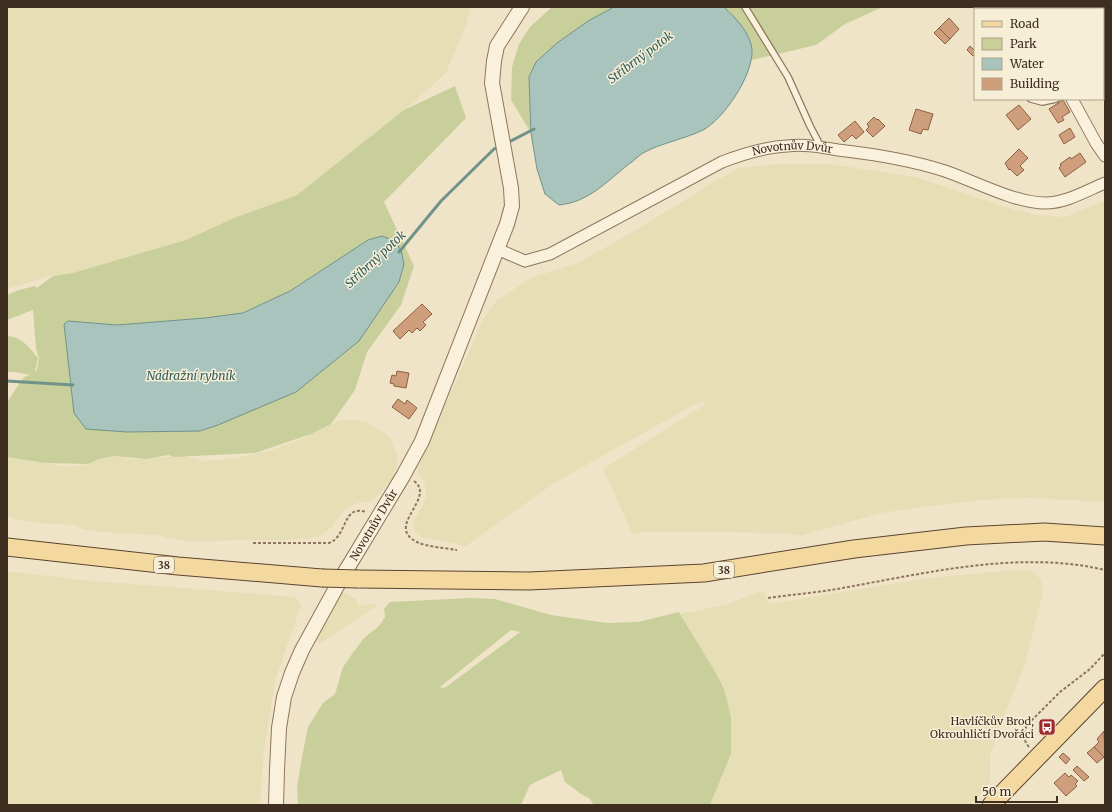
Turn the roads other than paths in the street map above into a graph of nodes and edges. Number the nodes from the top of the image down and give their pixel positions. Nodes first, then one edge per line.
1 (522, 7) edge
2 (745, 7) edge
3 (1035, 100) edge
4 (1051, 100) edge
5 (1073, 100) edge
6 (822, 147) junction
7 (1105, 156) edge
8 (1105, 183) edge
9 (497, 249) junction
10 (1088, 535) junction
11 (1105, 536) edge
12 (1105, 540) edge
13 (7, 547) edge
14 (1105, 688) edge
15 (276, 805) edge
16 (991, 805) edge

1 - 9 street, Novotnův Dvůr
2 - 6 lane
3 - 4 lane
5 - 7 street
6 - 8 street, Novotnův Dvůr
6 - 9 street, Novotnův Dvůr
9 - 15 street, Novotnův Dvůr
10 - 11 main road
10 - 12 main road, 38
10 - 13 main road, 38, bridge
14 - 16 main road

